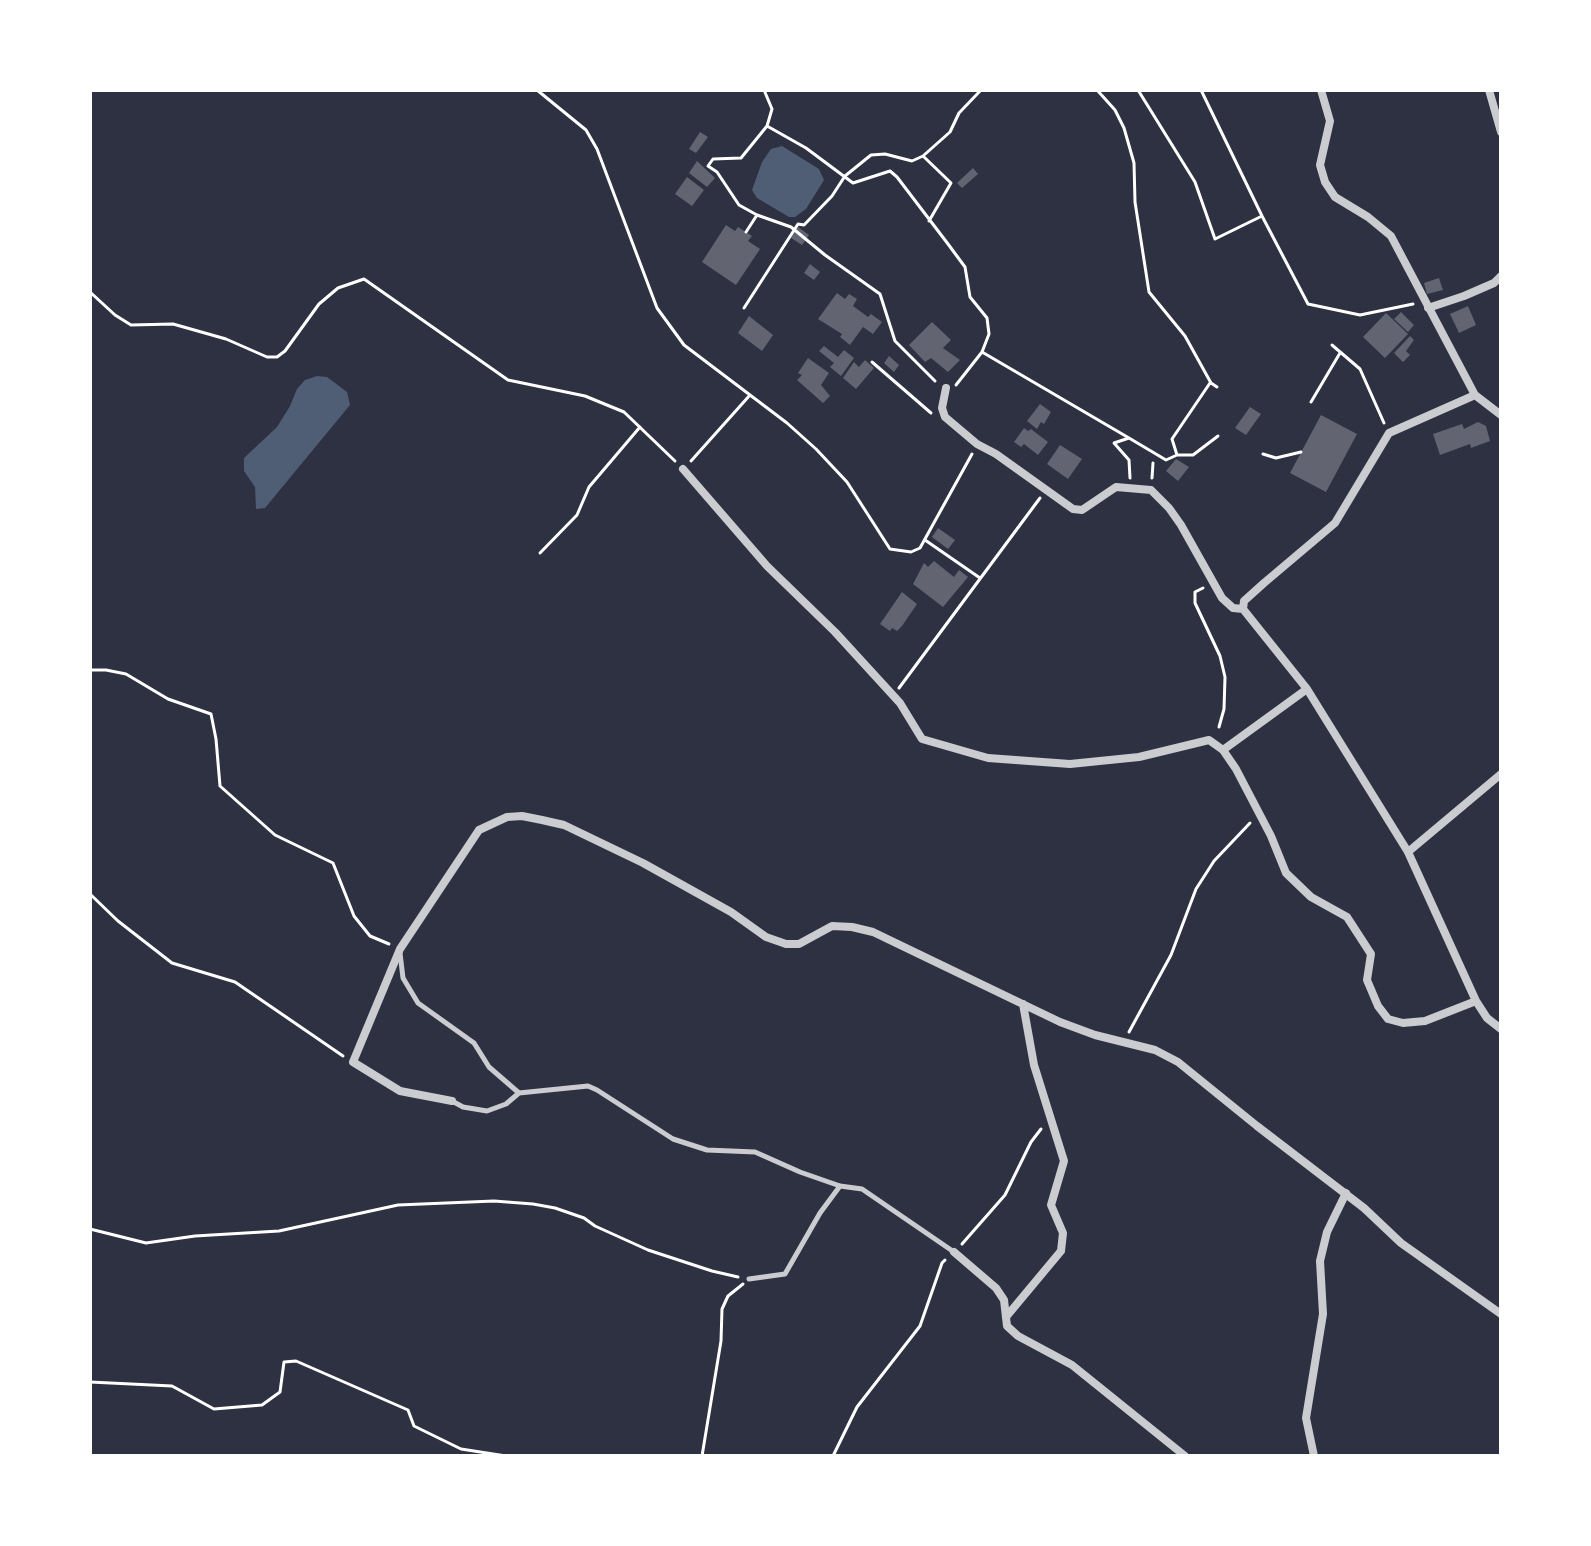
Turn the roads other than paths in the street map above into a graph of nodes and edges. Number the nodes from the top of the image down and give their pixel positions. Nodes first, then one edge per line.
1 (1321, 90) edge
2 (1489, 90) edge
3 (1501, 132) edge
4 (1501, 276) edge
5 (1428, 308) junction
6 (946, 388) road end
7 (1475, 395) junction
8 (1501, 415) edge
9 (683, 469) road end
10 (1243, 609) junction
11 (1307, 689) junction
12 (1223, 750) junction
13 (1501, 774) edge
14 (1408, 852) junction
15 (400, 949) junction
16 (1476, 1001) junction
17 (1023, 1004) junction
18 (1501, 1029) edge
19 (519, 1093) junction
20 (452, 1101) joint
21 (840, 1186) junction
22 (1346, 1193) junction
23 (954, 1252) joint
24 (749, 1279) road end
25 (1501, 1314) edge
26 (1006, 1317) junction
27 (1185, 1456) edge
28 (1314, 1456) edge

1 - 5 street
2 - 3 street
4 - 5 street
5 - 7 street
6 - 10 street
7 - 8 street
7 - 10 street
9 - 12 street
10 - 11 street
11 - 12 street
11 - 14 street
12 - 16 street
13 - 14 street
14 - 16 street
15 - 17 street
15 - 19 lane
15 - 20 street
16 - 18 street
17 - 22 street
17 - 26 street
19 - 20 lane
19 - 21 lane
21 - 23 lane
21 - 24 lane
22 - 25 street
22 - 28 street
23 - 26 street
26 - 27 street

